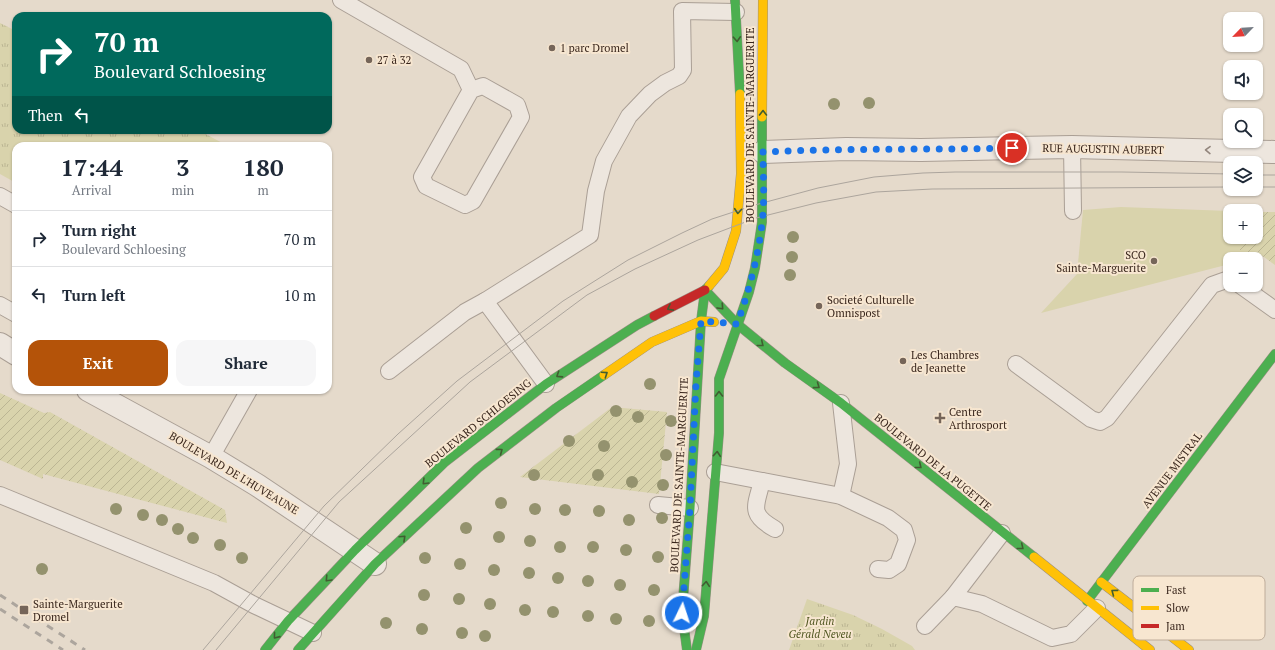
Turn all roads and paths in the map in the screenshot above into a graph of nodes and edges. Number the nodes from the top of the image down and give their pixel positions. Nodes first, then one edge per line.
1 (341, 0) edge
2 (763, 0) edge
3 (682, 6) edge
4 (735, 6) edge
5 (471, 90) junction
6 (1072, 147) junction
7 (763, 152) junction
8 (1275, 152) edge
9 (0, 196) edge
10 (12, 203) edge
11 (1073, 211) dead end
12 (1223, 281) edge
13 (705, 290) junction
14 (1250, 292) edge
15 (485, 301) junction
16 (0, 305) edge
17 (1275, 310) edge
18 (12, 312) edge
19 (701, 321) junction
20 (737, 324) junction
21 (0, 344) edge
22 (12, 352) edge
23 (1275, 354) edge
24 (1016, 364) dead end
25 (389, 372) dead end
26 (546, 384) junction
27 (95, 394) edge
28 (247, 394) edge
29 (841, 403) junction
30 (211, 457) junction
31 (716, 472) junction
32 (762, 481) junction
33 (0, 495) edge
34 (841, 496) junction
35 (658, 505) dead end
36 (690, 508) junction
37 (774, 529) dead end
38 (1002, 533) junction
39 (355, 550) junction
40 (375, 564) junction
41 (878, 569) dead end
42 (1101, 582) junction
43 (953, 597) junction
44 (1092, 605) junction
45 (1133, 606) edge
46 (288, 621) junction
47 (925, 626) dead end
48 (313, 633) junction
49 (1133, 637) edge
50 (1137, 640) edge
51 (1177, 640) edge
52 (265, 650) edge
53 (298, 650) edge
54 (687, 650) edge
55 (696, 650) edge
56 (1150, 650) edge
57 (1190, 650) edge

1 - 5 lane
7 -> 2 main road, BOULEVARD DE SAINTE-MARGUERITE
3 - 4 lane
3 - 15 lane
4 -> 13 main road, BOULEVARD DE SAINTE-MARGUERITE
5 - 5 lane
6 - 7 street, RUE AUGUSTIN AUBERT
8 -> 6 street, RUE AUGUSTIN AUBERT
6 - 11 lane
7 - 20 main road, BOULEVARD DE SAINTE-MARGUERITE
9 - 10 lane
12 - 24 lane
13 - 19 main road, BOULEVARD DE SAINTE-MARGUERITE
13 -> 20 main road, BOULEVARD DE LA PUGETTE
13 -> 26 main road, BOULEVARD SCHLOESING
14 - 17 lane
15 - 25 lane
15 - 26 lane
16 - 18 lane
19 - 20 main road
19 - 36 main road, BOULEVARD DE SAINTE-MARGUERITE
40 -> 19 main road
20 -> 29 main road, BOULEVARD DE LA PUGETTE
31 -> 20 main road, BOULEVARD DE SAINTE-MARGUERITE
21 - 22 street
23 - 42 main road, AVENUE MISTRAL
26 -> 39 main road, BOULEVARD SCHLOESING
27 - 30 street, BOULEVARD DE L'HUVEAUNE
28 - 30 lane
29 - 34 lane
29 -> 38 main road, BOULEVARD DE LA PUGETTE
30 - 39 street, BOULEVARD DE L'HUVEAUNE
31 - 32 lane
55 -> 31 main road, BOULEVARD DE SAINTE-MARGUERITE
32 - 34 lane
32 - 37 lane
33 - 46 lane
34 - 41 lane
35 - 36 lane
36 - 54 main road, BOULEVARD DE SAINTE-MARGUERITE
38 - 43 lane
38 -> 44 main road, BOULEVARD DE LA PUGETTE
39 - 40 street, BOULEVARD DE L'HUVEAUNE
39 -> 46 main road, BOULEVARD SCHLOESING
40 - 48 main road
42 - 44 main road, AVENUE MISTRAL
45 -> 42 main road
43 - 44 lane
43 - 47 lane
44 - 49 main road, BOULEVARD DE LA PUGETTE
46 - 48 lane
46 -> 52 main road, BOULEVARD SCHLOESING
48 - 53 main road
50 - 56 main road, BOULEVARD DE LA PUGETTE
57 -> 51 main road

